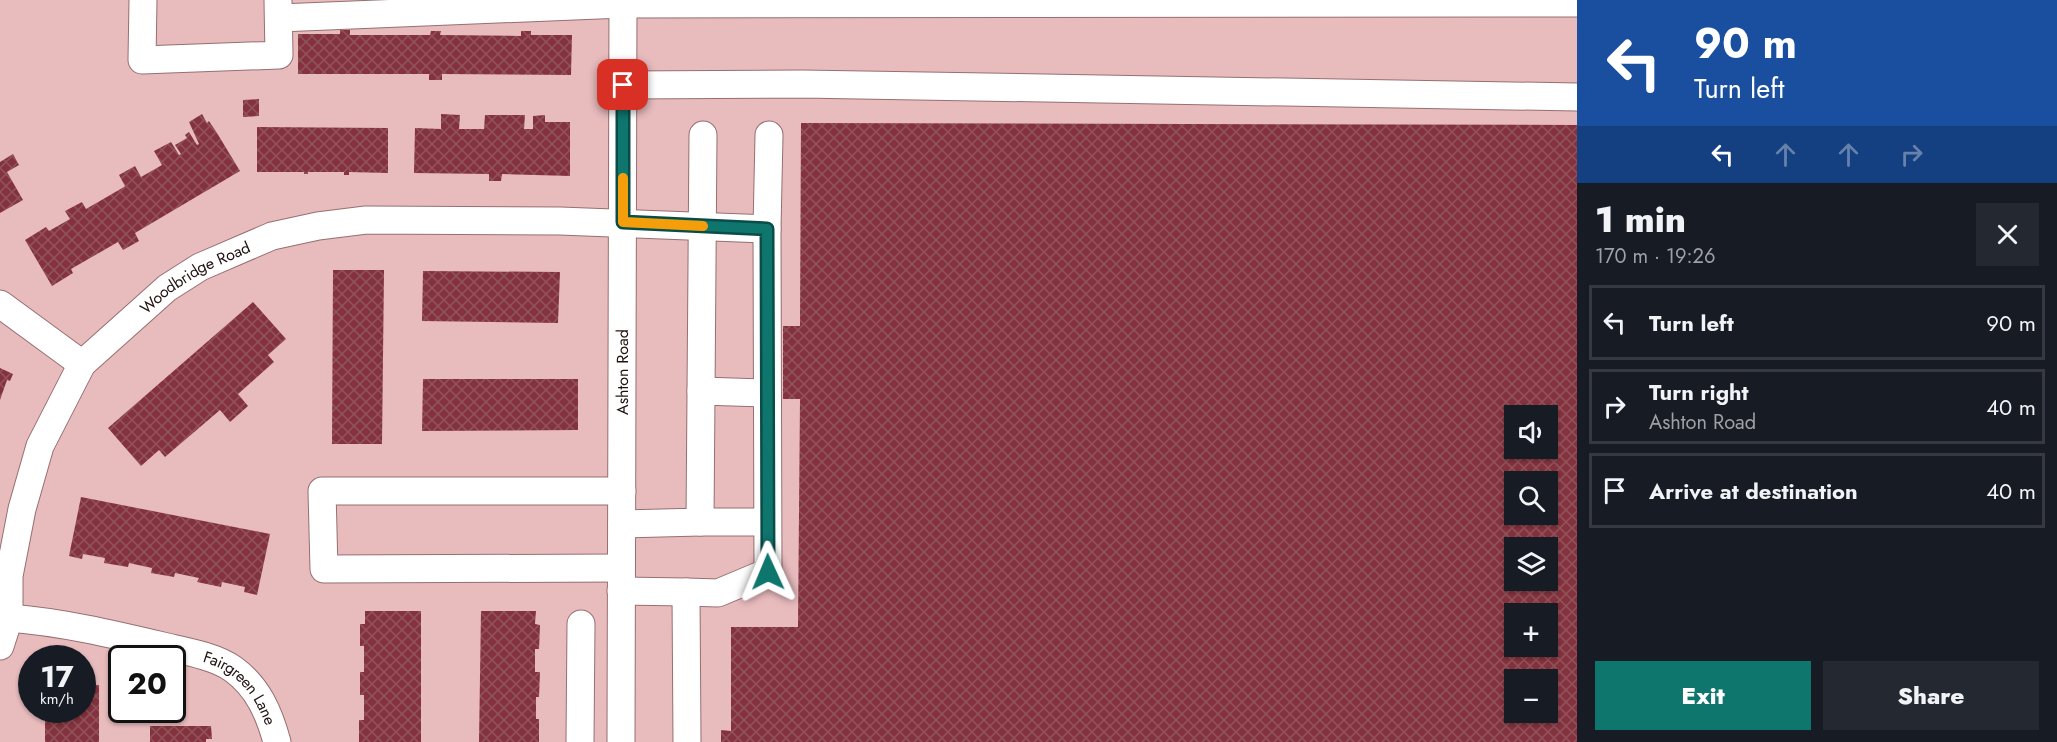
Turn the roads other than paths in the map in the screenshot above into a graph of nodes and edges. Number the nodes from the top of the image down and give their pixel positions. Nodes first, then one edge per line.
1 (143, 0) edge
2 (623, 2) edge
3 (1405, 2) edge
4 (1577, 3) edge
5 (278, 9) edge
6 (623, 85) junction
7 (1577, 97) edge
8 (703, 135) dead end
9 (769, 135) dead end
10 (623, 222) junction
11 (701, 226) junction
12 (767, 229) junction
13 (0, 304) edge
14 (82, 364) junction
15 (701, 391) junction
16 (767, 393) junction
17 (622, 491) junction
18 (700, 522) junction
19 (767, 522) junction
20 (622, 524) junction
21 (621, 579) junction
22 (686, 592) junction
23 (9, 618) junction
24 (581, 624) dead end
25 (0, 646) edge
26 (277, 742) edge
27 (580, 742) edge
28 (621, 742) edge
29 (687, 742) edge

1 - 5 street
2 - 3 street
2 - 5 street
2 - 6 street, Ashton Road
3 - 4 street
6 - 7 street
6 - 10 street, Ashton Road
8 - 11 street
9 - 12 street
10 - 11 street, Woodbridge Road
10 - 14 street, Woodbridge Road
10 - 17 street, Ashton Road
11 - 12 street, Woodbridge Road
11 - 15 street
12 - 16 street
13 - 14 street
14 - 23 street, Woodbridge Road
15 - 16 street
15 - 18 street
16 - 19 street
17 - 20 street, Ashton Road
17 - 21 street
18 - 19 street
18 - 20 street
19 - 22 street
20 - 21 street, Ashton Road
21 - 22 street
21 - 28 street, Ashton Road
22 - 29 street
23 - 25 street, Woodbridge Road
23 - 26 street, Fairgreen Lane
24 - 27 street

